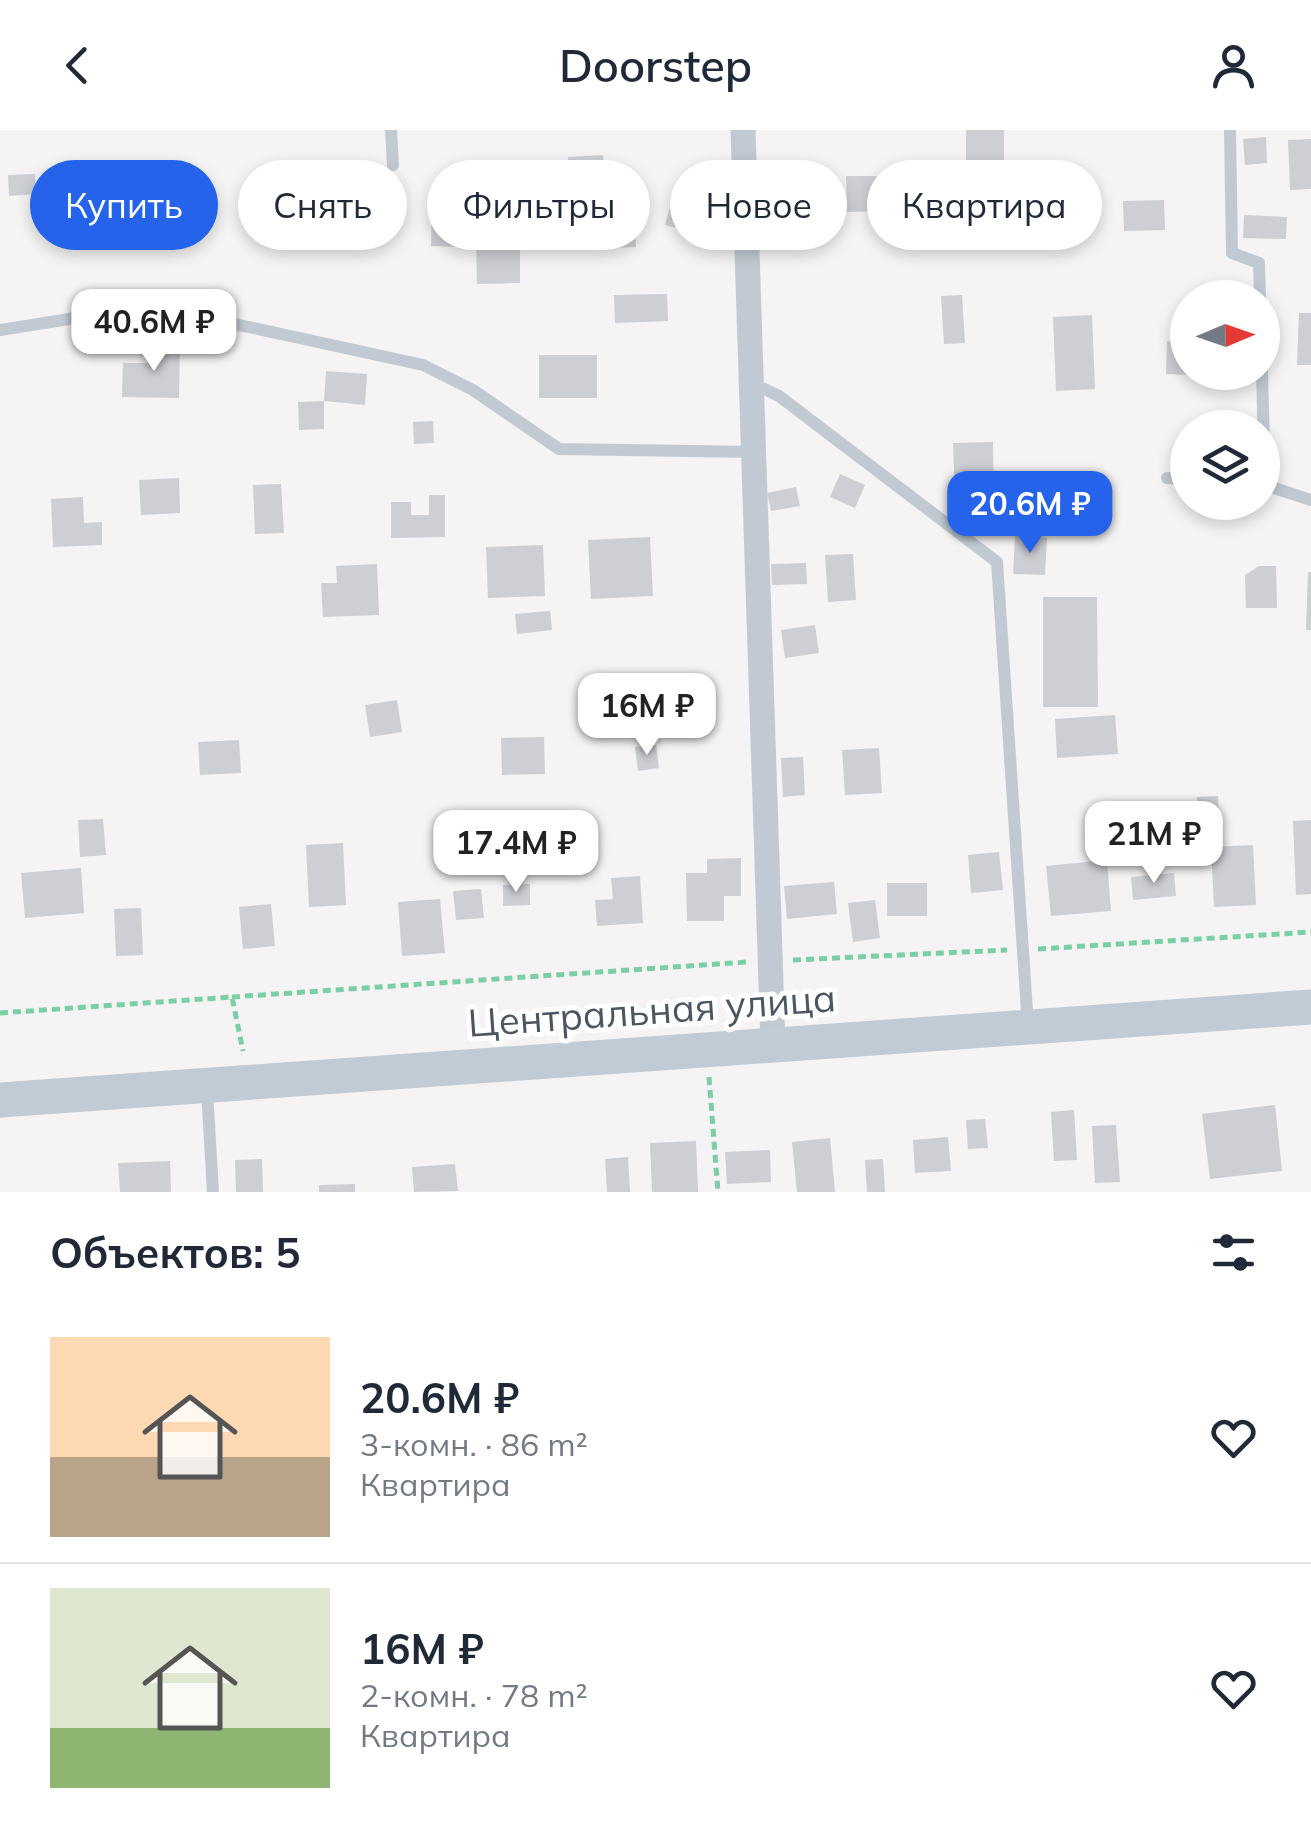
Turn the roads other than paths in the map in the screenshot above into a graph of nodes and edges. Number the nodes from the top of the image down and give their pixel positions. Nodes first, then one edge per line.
1 (392, 130) edge
2 (743, 130) edge
3 (1230, 130) edge
4 (393, 160) edge
5 (1259, 280) edge
6 (0, 330) edge
7 (754, 384) junction
8 (755, 452) junction
9 (1167, 478) dead end
10 (1170, 478) edge
11 (1280, 490) edge
12 (1311, 500) edge
13 (1311, 1007) edge
14 (1028, 1026) junction
15 (773, 1044) junction
16 (207, 1086) junction
17 (0, 1100) edge
18 (214, 1192) edge

1 - 4 lane
2 - 7 street
3 - 5 lane
6 - 8 lane
7 - 8 street
7 - 14 lane
8 - 15 street
9 - 10 lane
11 - 12 lane
13 - 14 main road, Центральная улица
14 - 15 main road, Центральная улица
15 - 16 main road, Центральная улица
16 - 17 main road, Центральная улица
16 - 18 lane

